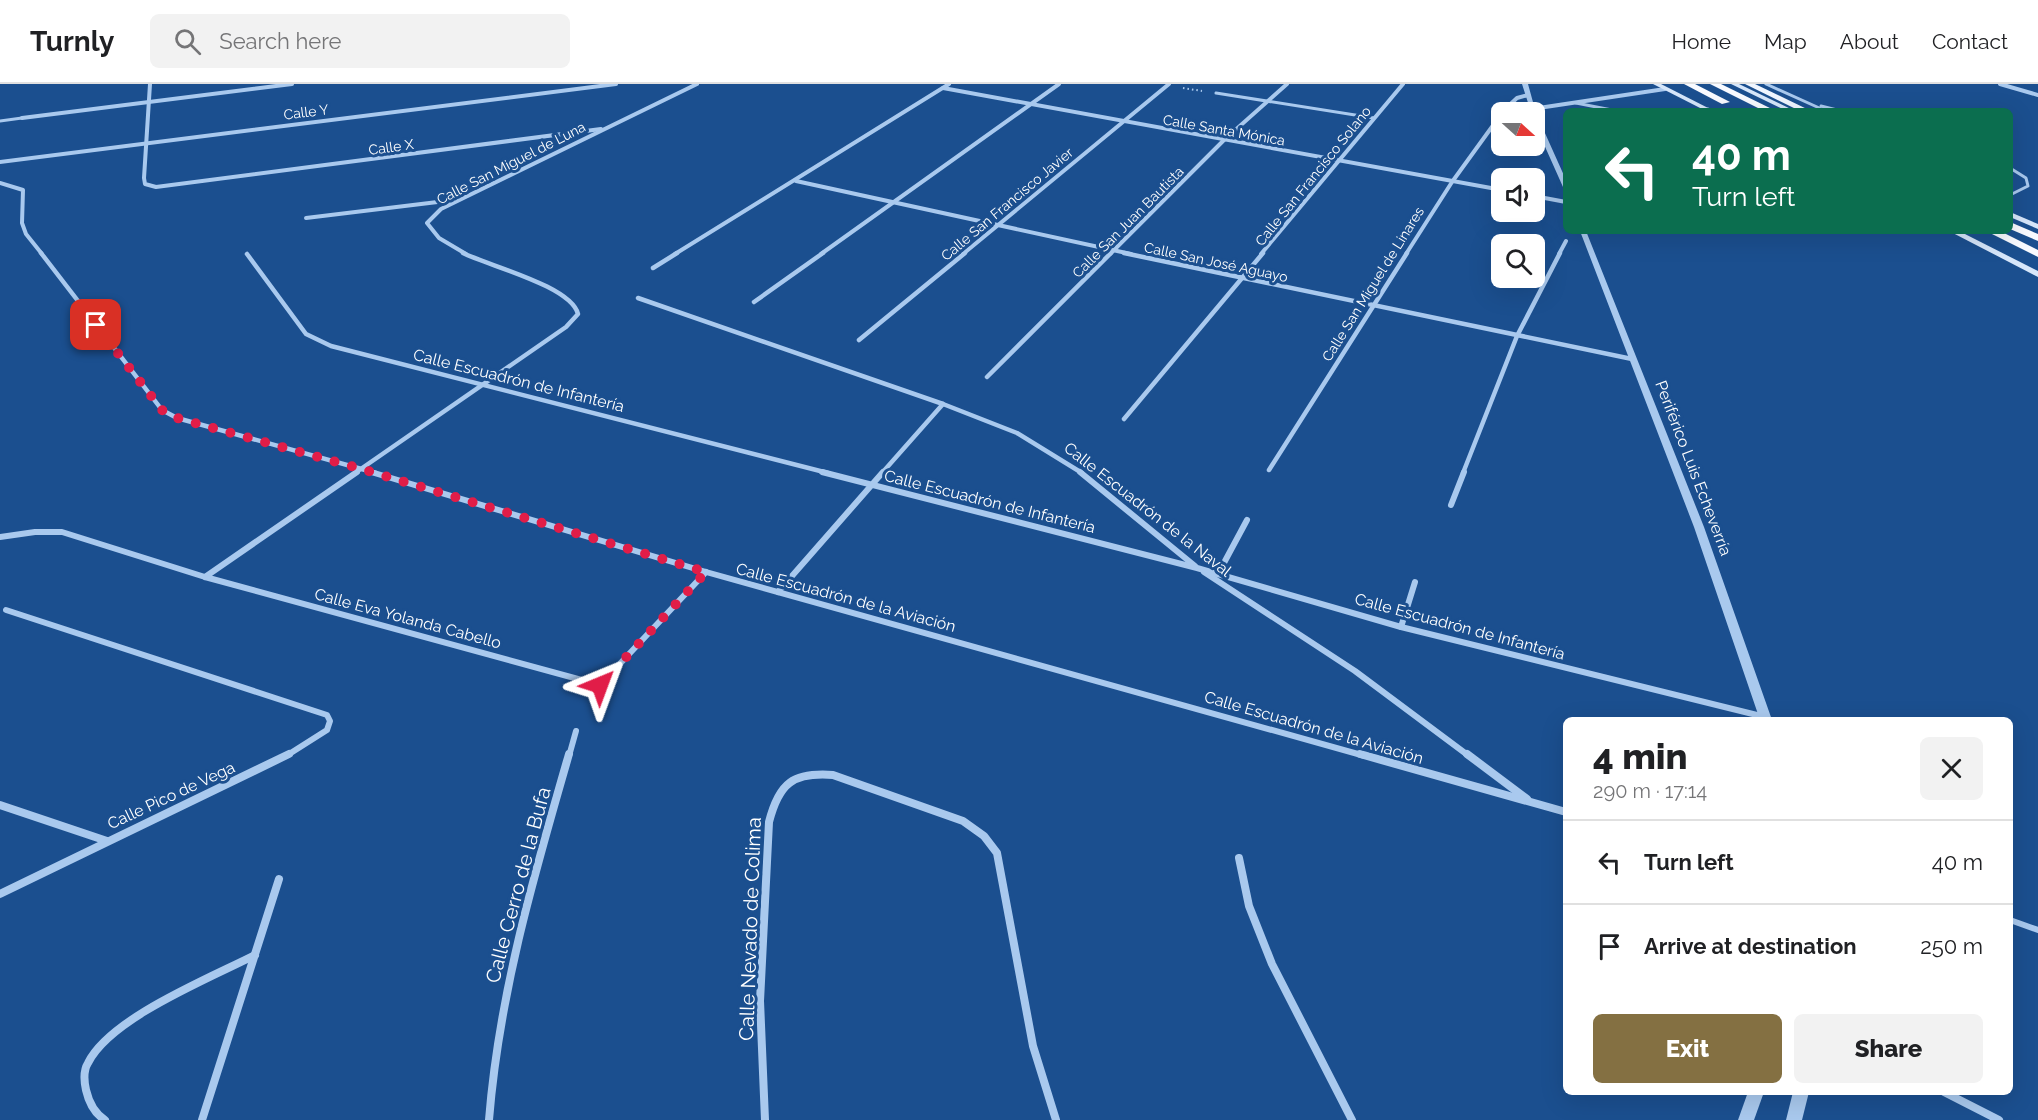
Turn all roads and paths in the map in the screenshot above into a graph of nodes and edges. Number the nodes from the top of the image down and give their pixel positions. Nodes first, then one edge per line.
1 (150, 84) edge
2 (292, 84) edge
3 (616, 84) edge
4 (697, 84) edge
5 (949, 84) edge
6 (1059, 84) edge
7 (1287, 84) edge
8 (1403, 84) edge
9 (1525, 84) edge
10 (1656, 84) edge
11 (1688, 84) edge
12 (1714, 84) edge
13 (1734, 84) edge
14 (1749, 84) edge
15 (1766, 84) edge
16 (2000, 84) edge
17 (1168, 85) edge
18 (1667, 86) edge
19 (943, 88) junction
20 (1216, 93) joint
21 (2038, 94) edge
22 (1528, 95) junction
23 (147, 101) junction
24 (1267, 101) junction
25 (1512, 102) edge
26 (1530, 102) edge
27 (1575, 103) junction
28 (1029, 104) junction
29 (1735, 107) dead end
30 (1808, 107) edge
31 (1601, 108) edge
32 (1706, 108) edge
33 (1765, 108) edge
34 (1786, 108) edge
35 (1545, 110) edge
36 (22, 118) joint
37 (1374, 118) junction
38 (0, 121) edge
39 (1123, 122) junction
40 (607, 128) junction
41 (1491, 128) edge
42 (1545, 138) edge
43 (1223, 141) junction
44 (145, 143) junction
45 (1336, 160) junction
46 (0, 162) edge
47 (2013, 170) edge
48 (1563, 180) edge
49 (796, 181) junction
50 (1452, 182) junction
51 (0, 183) edge
52 (1491, 188) edge
53 (2013, 194) edge
54 (1545, 198) edge
55 (458, 200) junction
56 (1563, 201) edge
57 (894, 203) junction
58 (2013, 215) edge
59 (306, 218) dead end
60 (998, 225) junction
61 (2013, 226) edge
62 (2038, 227) edge
63 (1584, 234) edge
64 (1959, 234) edge
65 (1997, 234) edge
66 (2038, 238) edge
67 (1566, 241) dead end
68 (1114, 251) junction
69 (247, 254) dead end
70 (2038, 254) edge
71 (653, 268) dead end
72 (2038, 274) edge
73 (1244, 279) junction
74 (638, 298) dead end
75 (754, 302) dead end
76 (1374, 306) junction
77 (1517, 336) junction
78 (859, 340) dead end
79 (1632, 359) junction
80 (987, 377) dead end
81 (483, 385) junction
82 (943, 404) junction
83 (1124, 419) dead end
84 (358, 468) junction
85 (1269, 471) dead end
86 (872, 484) junction
87 (1451, 506) dead end
88 (1247, 520) dead end
89 (0, 537) edge
90 (1197, 568) junction
91 (706, 572) junction
92 (1218, 574) junction
93 (205, 577) junction
94 (1415, 582) dead end
95 (778, 592) junction
96 (6, 610) dead end
97 (1401, 627) junction
98 (1758, 717) edge
99 (1765, 717) edge
100 (576, 731) dead end
101 (1530, 801) junction
102 (0, 805) edge
103 (1563, 811) edge
104 (107, 841) junction
105 (1239, 858) dead end
106 (279, 879) dead end
107 (0, 894) edge
108 (2013, 921) edge
109 (2038, 930) edge
110 (255, 955) junction
111 (1755, 1095) edge
112 (1800, 1095) edge
113 (1950, 1095) edge
114 (105, 1120) edge
115 (202, 1120) edge
116 (489, 1120) edge
117 (765, 1120) edge
118 (1056, 1120) edge
119 (1352, 1120) edge
120 (1746, 1120) edge
121 (1794, 1120) edge
122 (1999, 1120) edge

1 - 23 street
2 - 23 street
3 - 44 street, Calle Y
4 - 40 street, Calle San Miguel de Luna
5 - 19 street
6 - 28 street
7 - 24 street, Calle San Juan Bautista
8 - 37 street, Calle San Francisco Solano
9 - 22 street
10 - 18 main road
11 - 29 highway
12 - 33 highway
13 - 34 main road
14 - 30 main road
15 - 30 lane
16 - 21 street
17 - 20 path
17 - 39 street, Calle San Francisco Javier
18 - 27 street
18 - 32 main road
19 - 28 street, Calle Santa Mónica
19 - 49 street
20 - 24 street
22 - 25 street, Calle San Miguel de Linares
22 - 26 street
23 - 36 street
23 - 44 street
24 - 37 street
24 - 43 street, Calle San Juan Bautista
27 - 31 lane
27 - 35 street
28 - 39 street, Calle Santa Mónica
28 - 57 street
36 - 38 street
37 - 45 street, Calle San Francisco Solano
39 - 43 street, Calle Santa Mónica
39 - 60 street, Calle San Francisco Javier
40 - 44 street, Calle X
40 - 55 street, Calle San Miguel de Luna
41 - 50 street, Calle San Miguel de Linares
42 - 48 street
43 - 45 street, Calle Santa Mónica
43 - 68 street, Calle San Juan Bautista
44 - 46 street, Calle Y
45 - 50 street, Calle Santa Mónica
45 - 73 street, Calle San Francisco Solano
47 - 53 lane
49 - 57 street, Calle San José Aguayo
49 - 71 street
50 - 52 street, Calle Santa Mónica
50 - 76 street, Calle San Miguel de Linares
51 - 84 street, Calle Escuadrón de la Aviación
54 - 56 street
55 - 59 street
55 - 81 street, Calle San Miguel de Luna
57 - 60 street, Calle San José Aguayo
57 - 75 street
58 - 62 main road
60 - 68 street, Calle San José Aguayo
60 - 78 street, Calle San Francisco Javier
61 - 66 highway
63 - 79 street, Periférico Luis Echeverría
64 - 72 main road
65 - 70 highway
67 - 77 street
68 - 73 street, Calle San José Aguayo
68 - 80 street, Calle San Juan Bautista
69 - 81 street, Calle Escuadrón de Infantería
73 - 76 street, Calle San José Aguayo
73 - 83 street, Calle San Francisco Solano
74 - 82 street, Calle Escuadrón de la Naval
76 - 77 street, Calle San José Aguayo
76 - 85 street, Calle San Miguel de Linares
77 - 79 street, Calle San José Aguayo
77 - 87 street
79 - 99 street, Periférico Luis Echeverría
81 - 84 street, Calle San Miguel de Luna
81 - 86 street, Calle Escuadrón de Infantería
82 - 86 street
82 - 90 street, Calle Escuadrón de la Naval
84 - 91 street, Calle Escuadrón de la Aviación
84 - 93 street, Calle San Miguel de Luna
86 - 90 street, Calle Escuadrón de Infantería
86 - 95 street
88 - 92 street
89 - 93 street, Calle Eva Yolanda Cabello
90 - 92 street, Calle Escuadrón de Infantería
90 - 101 street, Calle Escuadrón de la Naval
91 - 93 street, Calle Eva Yolanda Cabello
91 - 95 street, Calle Escuadrón de la Aviación
92 - 97 street, Calle Escuadrón de Infantería
94 - 97 street
95 - 101 street, Calle Escuadrón de la Aviación
96 - 104 street, Calle Pico de Vega
97 - 98 street, Calle Escuadrón de Infantería
100 - 116 street, Calle Cerro de la Bufa
101 - 103 street, Calle Escuadrón de la Aviación
102 - 104 street
104 - 107 street, Calle Pico de Vega
105 - 119 street
106 - 110 street
108 - 109 lane
110 - 114 street
110 - 115 street
111 - 120 street
112 - 121 street
113 - 122 street
117 - 118 street, Calle Nevado de Colima

